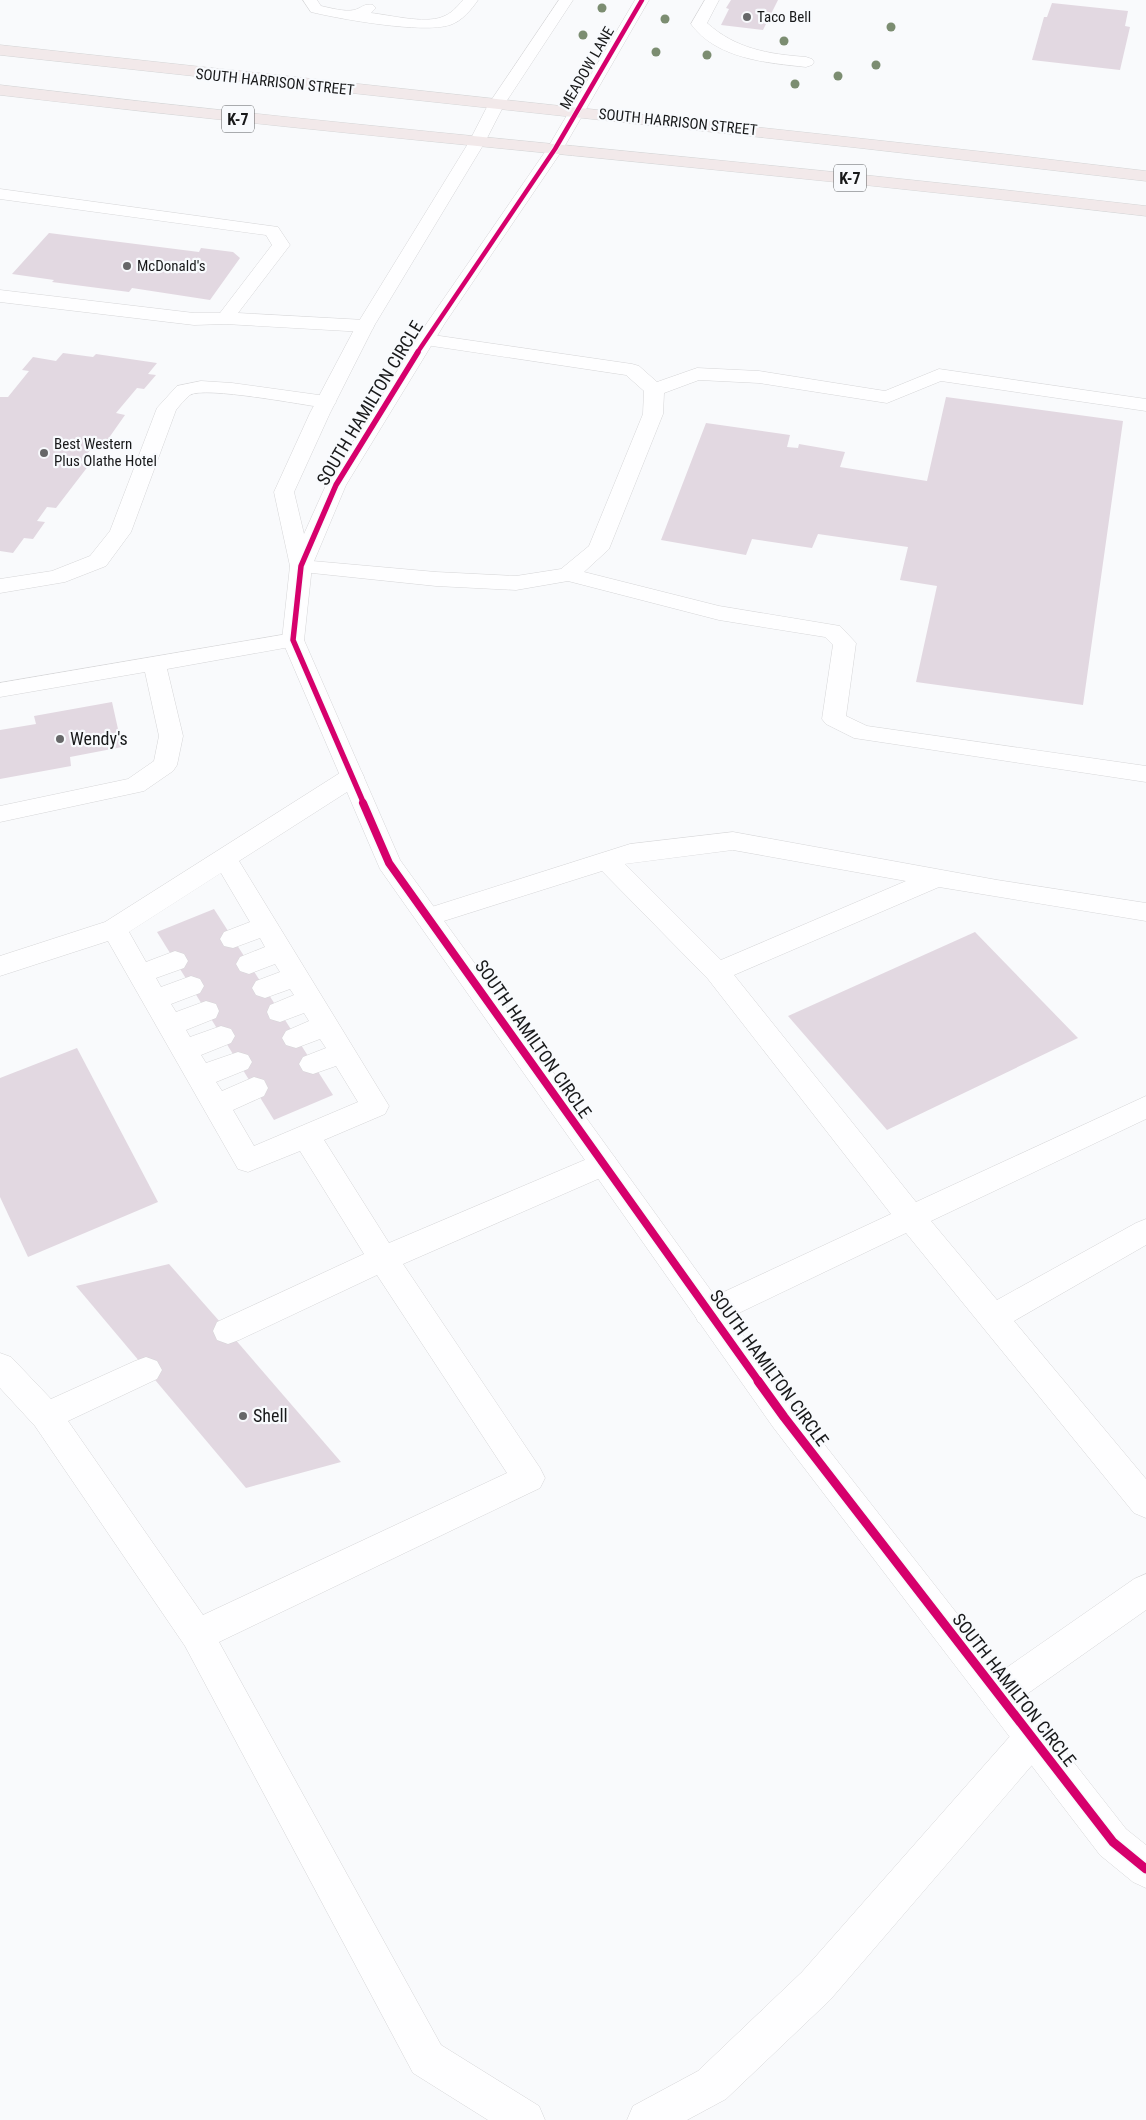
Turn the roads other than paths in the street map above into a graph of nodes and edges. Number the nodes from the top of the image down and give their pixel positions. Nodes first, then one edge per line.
1 (374, 0) edge
2 (566, 0) edge
3 (642, 0) edge
4 (712, 0) edge
5 (320, 3) edge
6 (468, 4) edge
7 (351, 15) junction
8 (0, 50) edge
9 (806, 62) dead end
10 (0, 90) edge
11 (496, 105) junction
12 (577, 112) junction
13 (477, 142) junction
14 (554, 149) junction
15 (1146, 176) edge
16 (0, 194) edge
17 (1146, 210) edge
18 (0, 296) edge
19 (225, 318) junction
20 (365, 326) junction
21 (426, 340) junction
22 (654, 390) junction
23 (326, 402) junction
24 (1146, 405) edge
25 (301, 566) junction
26 (568, 574) junction
27 (0, 586) edge
28 (293, 640) junction
29 (154, 663) junction
30 (0, 690) edge
31 (1146, 774) edge
32 (352, 777) junction
33 (0, 814) edge
34 (225, 859) junction
35 (606, 860) junction
36 (937, 878) junction
37 (1146, 912) edge
38 (428, 917) junction
39 (266, 926) junction
40 (114, 929) junction
41 (233, 939) dead end
42 (281, 951) junction
43 (175, 961) dead end
44 (249, 964) dead end
45 (0, 966) edge
46 (717, 972) junction
47 (140, 974) junction
48 (296, 976) junction
49 (191, 986) dead end
50 (265, 988) dead end
51 (310, 999) junction
52 (155, 1000) junction
53 (206, 1011) dead end
54 (280, 1012) dead end
55 (326, 1025) junction
56 (170, 1026) junction
57 (221, 1036) dead end
58 (296, 1038) dead end
59 (184, 1050) junction
60 (342, 1052) junction
61 (238, 1062) dead end
62 (313, 1064) dead end
63 (199, 1077) junction
64 (254, 1088) dead end
65 (216, 1105) junction
66 (1146, 1107) edge
67 (306, 1136) junction
68 (604, 1164) junction
69 (911, 1218) junction
70 (1146, 1231) edge
71 (383, 1259) junction
72 (710, 1313) junction
73 (993, 1318) junction
74 (228, 1331) dead end
75 (0, 1366) edge
76 (146, 1370) dead end
77 (46, 1416) junction
78 (1146, 1503) edge
79 (1146, 1590) edge
80 (197, 1635) junction
81 (998, 1694) junction
82 (1032, 1738) junction
83 (1146, 1869) edge
84 (525, 2120) edge
85 (647, 2120) edge

1 - 7 street
2 - 11 street
3 - 12 street, MEADOW LANE
4 - 9 street
5 - 7 street
6 - 7 street
8 - 11 highway, SOUTH HARRISON STREET / K-7
10 - 13 highway, K-7
11 - 12 highway, SOUTH HARRISON STREET / K-7
11 - 13 street, SOUTH HAMILTON CIRCLE
12 - 14 street, MEADOW LANE
12 - 15 highway, SOUTH HARRISON STREET / K-7
13 - 14 highway, K-7
13 - 20 street, SOUTH HAMILTON CIRCLE
14 - 17 highway, K-7
14 - 21 street, SOUTH HAMILTON CIRCLE
16 - 19 street
18 - 19 street
19 - 20 street
20 - 23 street, SOUTH HAMILTON CIRCLE
21 - 22 street
21 - 25 street, SOUTH HAMILTON CIRCLE
22 - 24 street
22 - 26 street
23 - 25 street, SOUTH HAMILTON CIRCLE
23 - 27 street
25 - 26 street
25 - 28 street, SOUTH HAMILTON CIRCLE
26 - 31 street
28 - 29 street
28 - 32 street, SOUTH HAMILTON CIRCLE
29 - 30 street
29 - 33 street
32 - 34 street
32 - 38 street, SOUTH HAMILTON CIRCLE
34 - 39 street
34 - 40 street
35 - 36 street
35 - 38 street
35 - 46 street
36 - 37 street
36 - 46 street
38 - 68 street, SOUTH HAMILTON CIRCLE
39 - 41 street
39 - 42 street
40 - 45 street
40 - 47 street
42 - 44 street
42 - 48 street
43 - 47 street
46 - 69 street
47 - 52 street
48 - 50 street
48 - 51 street
49 - 52 street
51 - 54 street
51 - 55 street
52 - 56 street
53 - 56 street
55 - 58 street
55 - 60 street
56 - 59 street
57 - 59 street
59 - 63 street
60 - 62 street
60 - 67 street
61 - 63 street
63 - 65 street
64 - 65 street
65 - 67 street
66 - 69 street
67 - 71 street
68 - 71 street
68 - 72 street, SOUTH HAMILTON CIRCLE
69 - 72 street
69 - 73 street
70 - 73 street
71 - 74 street
71 - 80 street
72 - 81 street, SOUTH HAMILTON CIRCLE
73 - 78 street
75 - 77 street
76 - 77 street
77 - 80 street
79 - 81 street
80 - 84 street
81 - 82 street, SOUTH HAMILTON CIRCLE
82 - 83 street, SOUTH HAMILTON CIRCLE
82 - 85 street

